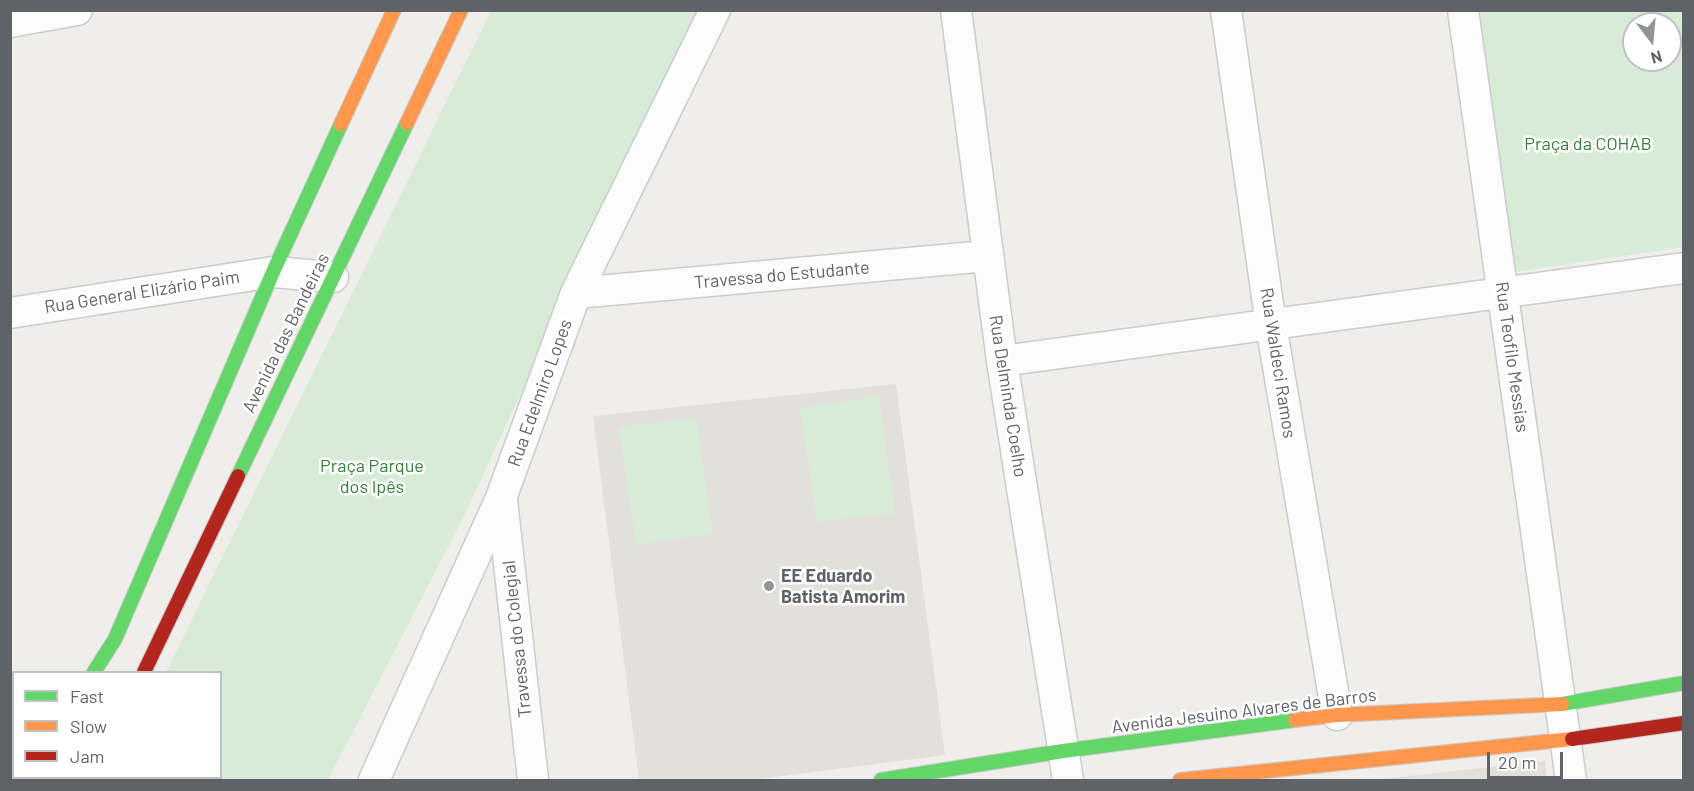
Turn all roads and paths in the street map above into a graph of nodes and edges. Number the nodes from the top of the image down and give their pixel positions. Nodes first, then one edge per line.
1 (76, 10) edge
2 (394, 10) edge
3 (461, 10) edge
4 (715, 10) edge
5 (956, 10) edge
6 (1226, 10) edge
7 (1463, 10) edge
8 (10, 22) edge
9 (987, 256) junction
10 (1683, 268) edge
11 (273, 272) junction
12 (333, 277) junction
13 (1503, 292) junction
14 (576, 293) junction
15 (10, 313) edge
16 (1271, 325) junction
17 (1002, 362) junction
18 (501, 498) junction
19 (95, 671) edge
20 (144, 671) edge
21 (1683, 684) edge
22 (1561, 704) junction
23 (1337, 715) junction
24 (1683, 723) edge
25 (1567, 740) junction
26 (1063, 751) junction
27 (374, 780) edge
28 (533, 780) edge
29 (881, 780) edge
30 (1068, 780) edge
31 (1180, 780) edge
32 (1571, 780) edge

1 - 8 street
2 - 11 street, Avenida das Bandeiras
3 - 12 street, Avenida das Bandeiras
4 - 14 street, Rua Edelmiro Lopes
5 - 9 street, Rua Delminda Coelho
6 - 16 street, Rua Waldeci Ramos
7 - 13 street, Rua Teofilo Messias
9 - 14 street, Travessa do Estudante
9 - 17 street, Rua Delminda Coelho
10 - 13 street
11 - 12 street, Rua General Elizário Paim
11 - 15 street, Rua General Elizário Paim
11 - 19 street, Avenida das Bandeiras
12 - 20 street, Avenida das Bandeiras
13 - 16 street
13 - 22 street, Rua Teofilo Messias
14 - 18 street, Rua Edelmiro Lopes
16 - 17 street
16 - 23 street, Rua Waldeci Ramos
17 - 26 street, Rua Delminda Coelho
18 - 27 street, Rua Edelmiro Lopes
18 - 28 street, Travessa do Colegial
21 - 22 street, Avenida Jesuino Alvares de Barros
22 - 23 street, Avenida Jesuino Alvares de Barros
22 - 25 street, Rua Teofilo Messias
23 - 26 street, Avenida Jesuino Alvares de Barros
24 - 25 street
25 - 31 street
25 - 32 street, Rua Teofilo Messias
26 - 29 street, Avenida Jesuino Alvares de Barros
26 - 30 street, Rua Delminda Coelho

